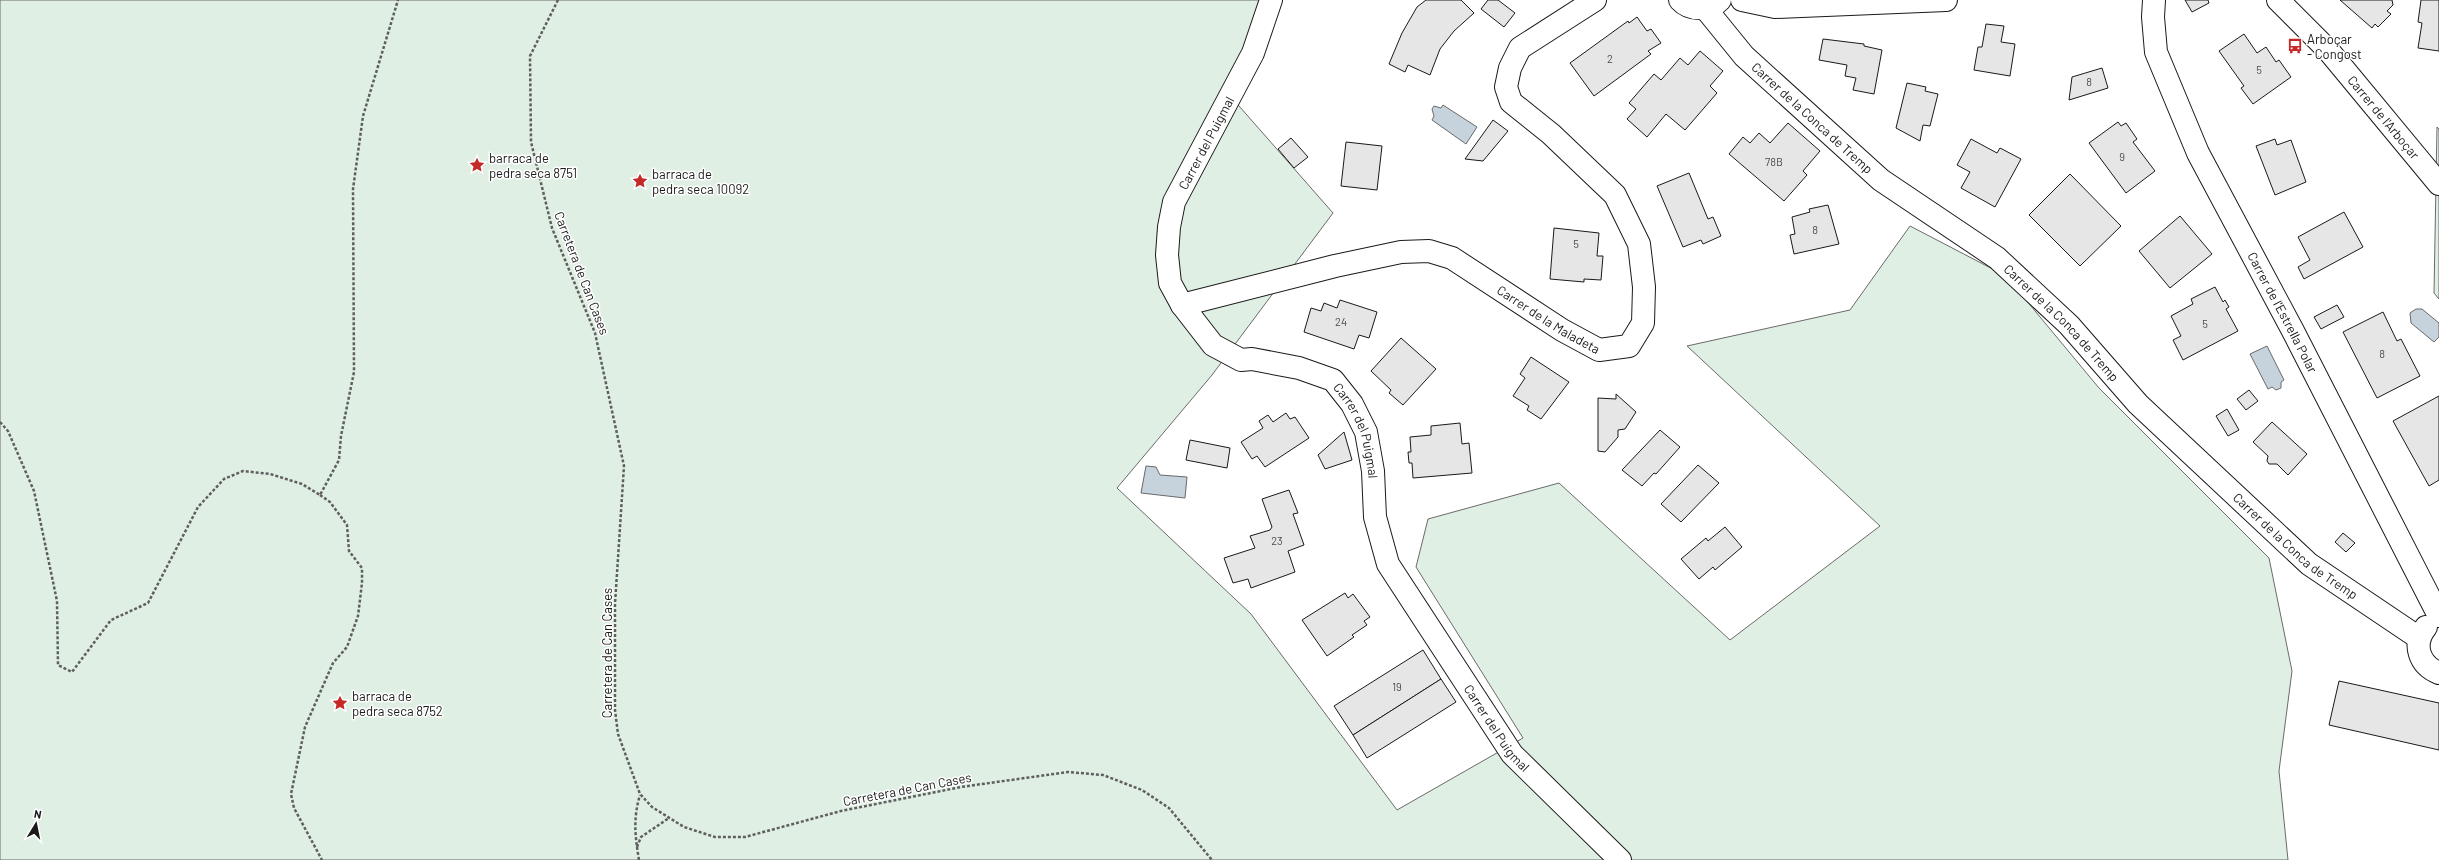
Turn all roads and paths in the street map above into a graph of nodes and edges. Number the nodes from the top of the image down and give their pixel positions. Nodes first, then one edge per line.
1 (398, 0) edge
2 (558, 0) edge
3 (1271, 0) edge
4 (1595, 0) edge
5 (1680, 0) edge
6 (1742, 0) edge
7 (1946, 0) edge
8 (2154, 0) edge
9 (2278, 0) edge
10 (1713, 4) edge
11 (2439, 184) edge
12 (1182, 305) junction
13 (0, 422) edge
14 (320, 495) junction
15 (2439, 616) edge
16 (2439, 620) edge
17 (2419, 638) junction
18 (2439, 673) edge
19 (640, 794) junction
20 (669, 818) junction
21 (637, 847) junction
22 (322, 860) edge
23 (639, 860) edge
24 (1212, 860) edge
25 (1620, 860) edge

1 - 14 path
2 - 19 path, Carretera de Can Cases
3 - 12 street, Carrer del Puigmal
4 - 12 street, Carrer de la Maladeta
5 - 10 street
6 - 7 street
8 - 15 street, Carrer de l'Estrella Polar
9 - 11 street, Carrer de l'Arboçar
10 - 17 street, Carrer de la Conca de Tremp
12 - 25 street, Carrer del Puigmal
13 - 14 path
14 - 22 path
16 - 17 street
17 - 18 street
19 - 20 path, Carretera de Can Cases
19 - 21 path
20 - 21 path
20 - 24 path, Carretera de Can Cases
21 - 23 path

